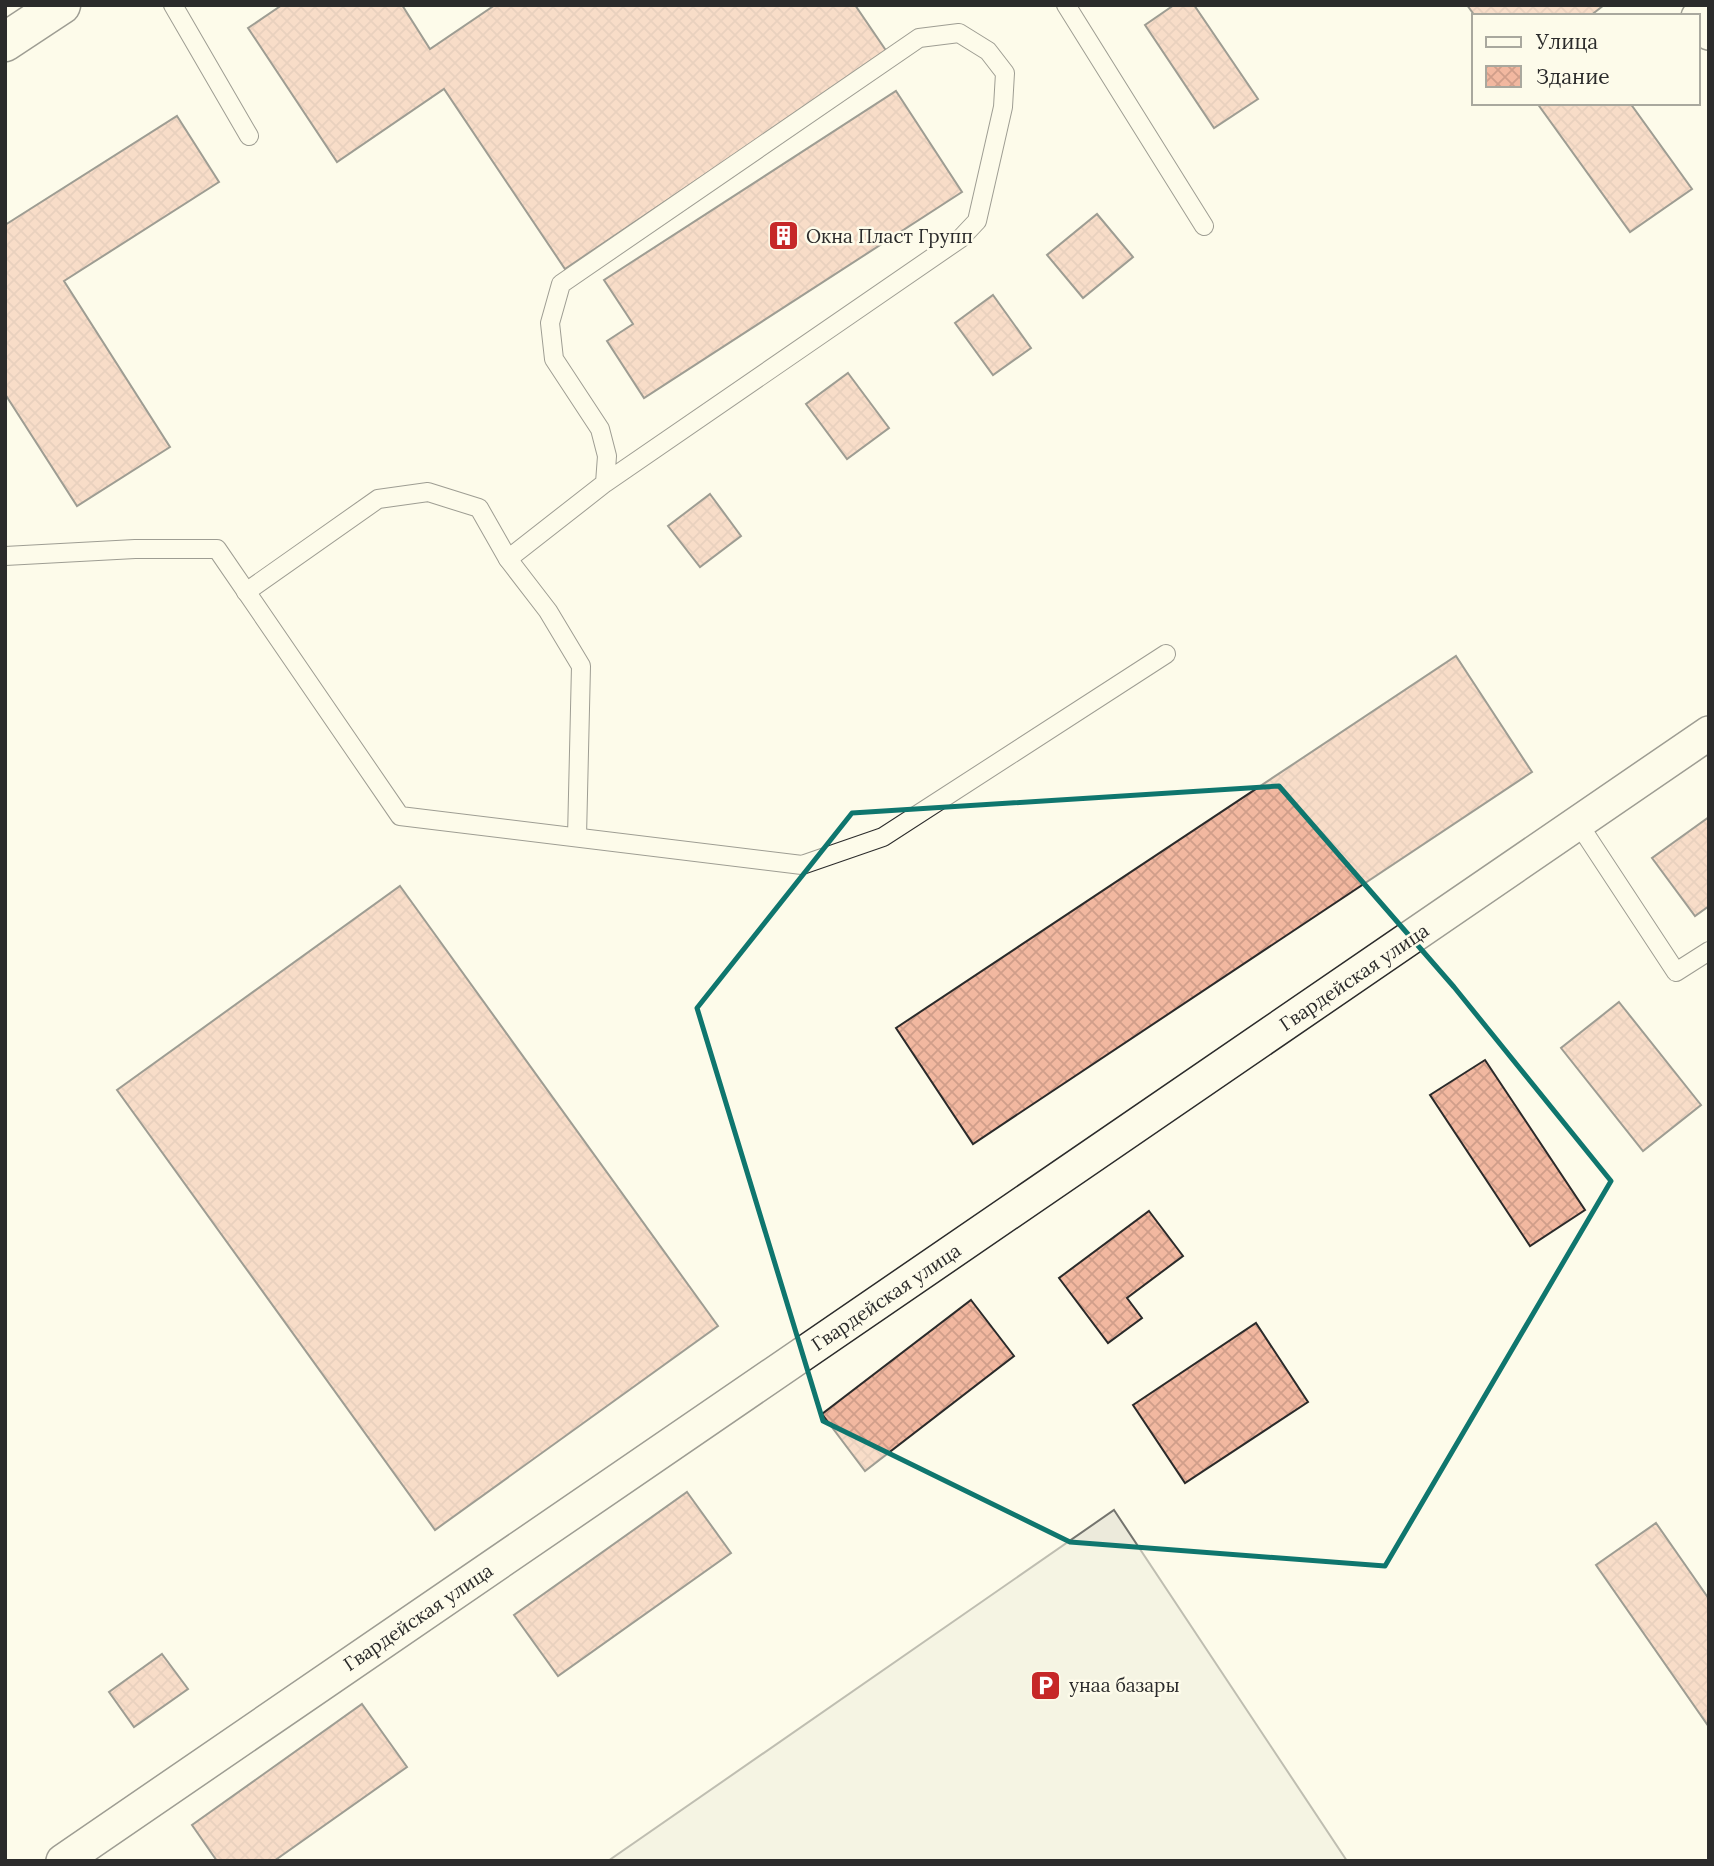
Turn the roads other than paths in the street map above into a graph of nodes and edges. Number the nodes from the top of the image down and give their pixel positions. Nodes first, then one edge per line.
1 (173, 5) edge
2 (1066, 5) edge
3 (249, 136) dead end
4 (1204, 226) dead end
5 (605, 483) junction
6 (5, 556) edge
7 (508, 559) junction
8 (246, 592) junction
9 (1166, 654) dead end
10 (1709, 733) edge
11 (1578, 823) junction
12 (577, 837) junction
13 (1709, 951) edge
14 (63, 1861) edge

1 - 3 lane
2 - 4 lane
5 - 5 lane
5 - 7 lane
6 - 8 lane
7 - 8 lane
7 - 12 lane
8 - 12 lane
9 - 12 lane
10 - 11 street, Гвардейская улица
11 - 13 lane
11 - 14 street, Гвардейская улица

